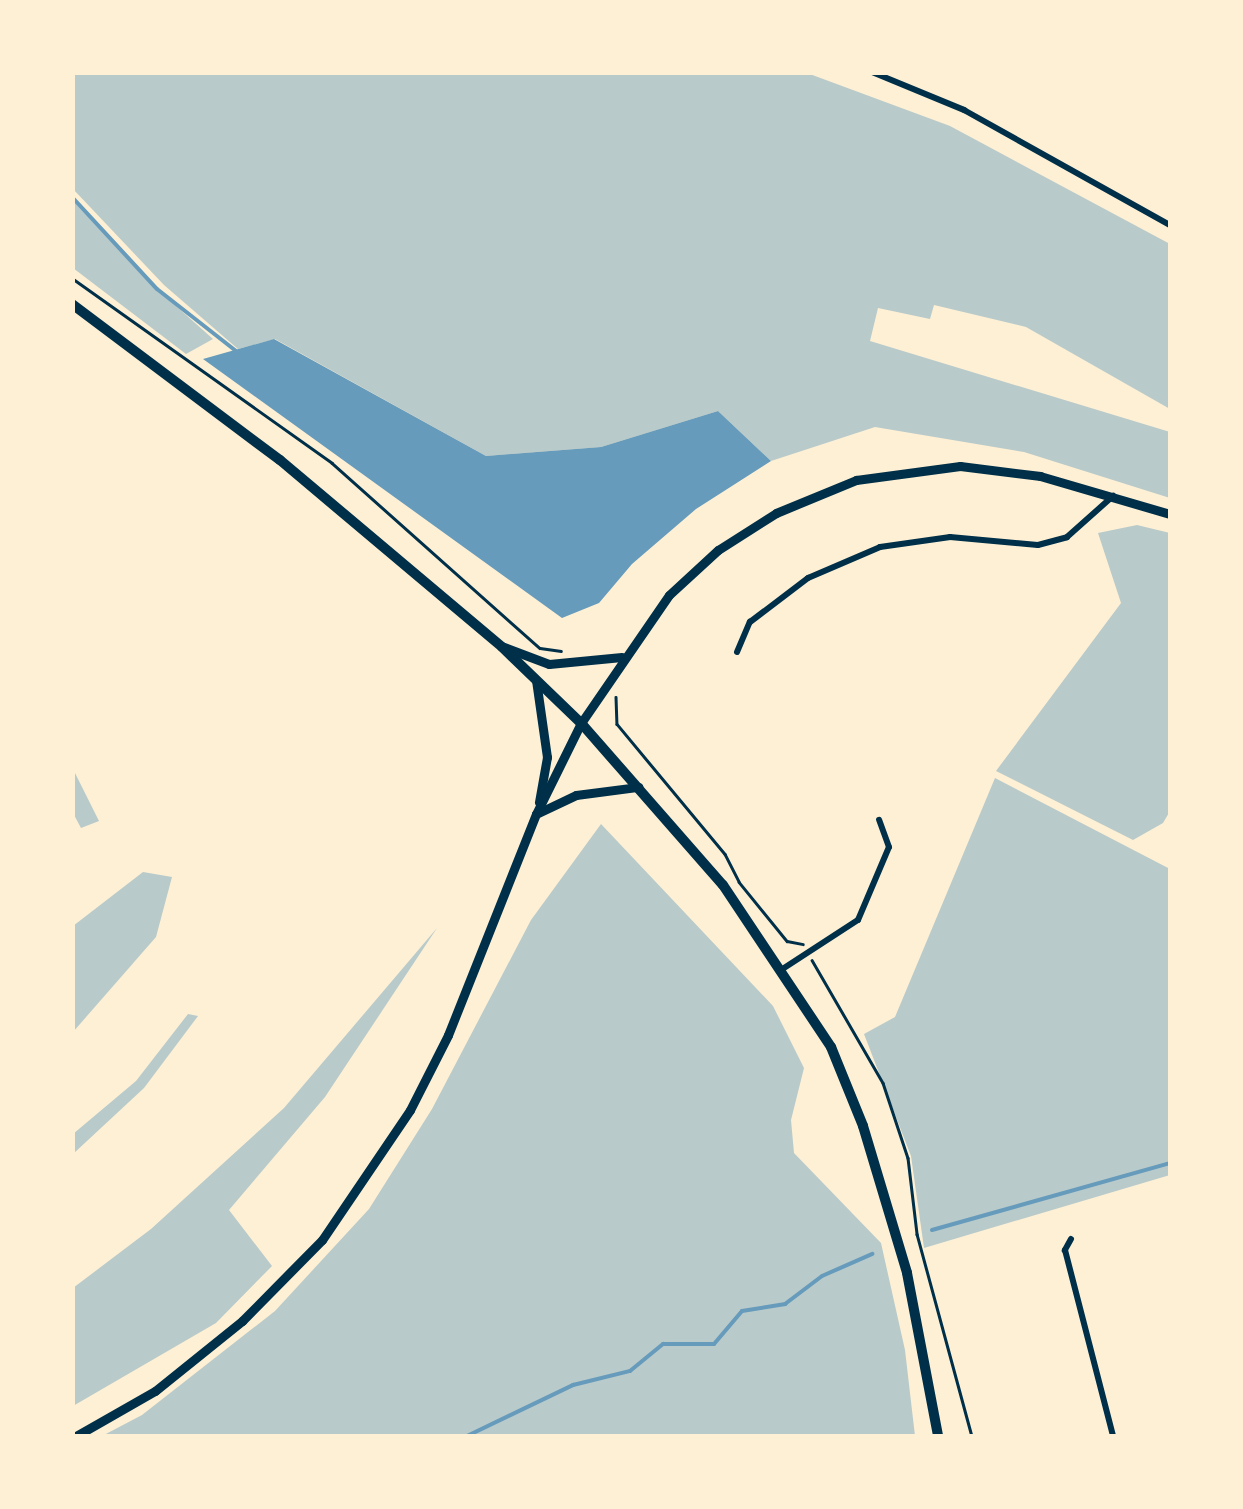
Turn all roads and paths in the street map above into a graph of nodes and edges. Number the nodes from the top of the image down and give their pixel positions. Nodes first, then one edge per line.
1 (872, 72) edge
2 (1170, 225) edge
3 (72, 278) edge
4 (72, 304) edge
5 (1114, 495) junction
6 (1170, 514) edge
7 (502, 647) junction
8 (574, 652) dead end
9 (738, 652) dead end
10 (622, 657) junction
11 (536, 680) junction
12 (581, 724) junction
13 (638, 787) junction
14 (536, 814) junction
15 (879, 820) dead end
16 (784, 968) junction
17 (1071, 1239) dead end
18 (76, 1436) edge
19 (938, 1436) edge
20 (1112, 1436) edge

1 - 2 street
3 - 8 path
4 - 7 main road
5 - 6 street
5 - 9 street
5 - 10 street
7 - 10 street
7 - 11 main road
10 - 12 street
11 - 12 main road
11 - 14 street
12 - 13 main road
12 - 14 street
13 - 14 street
13 - 16 main road
14 - 18 street
15 - 16 street
16 - 19 main road
17 - 20 street

